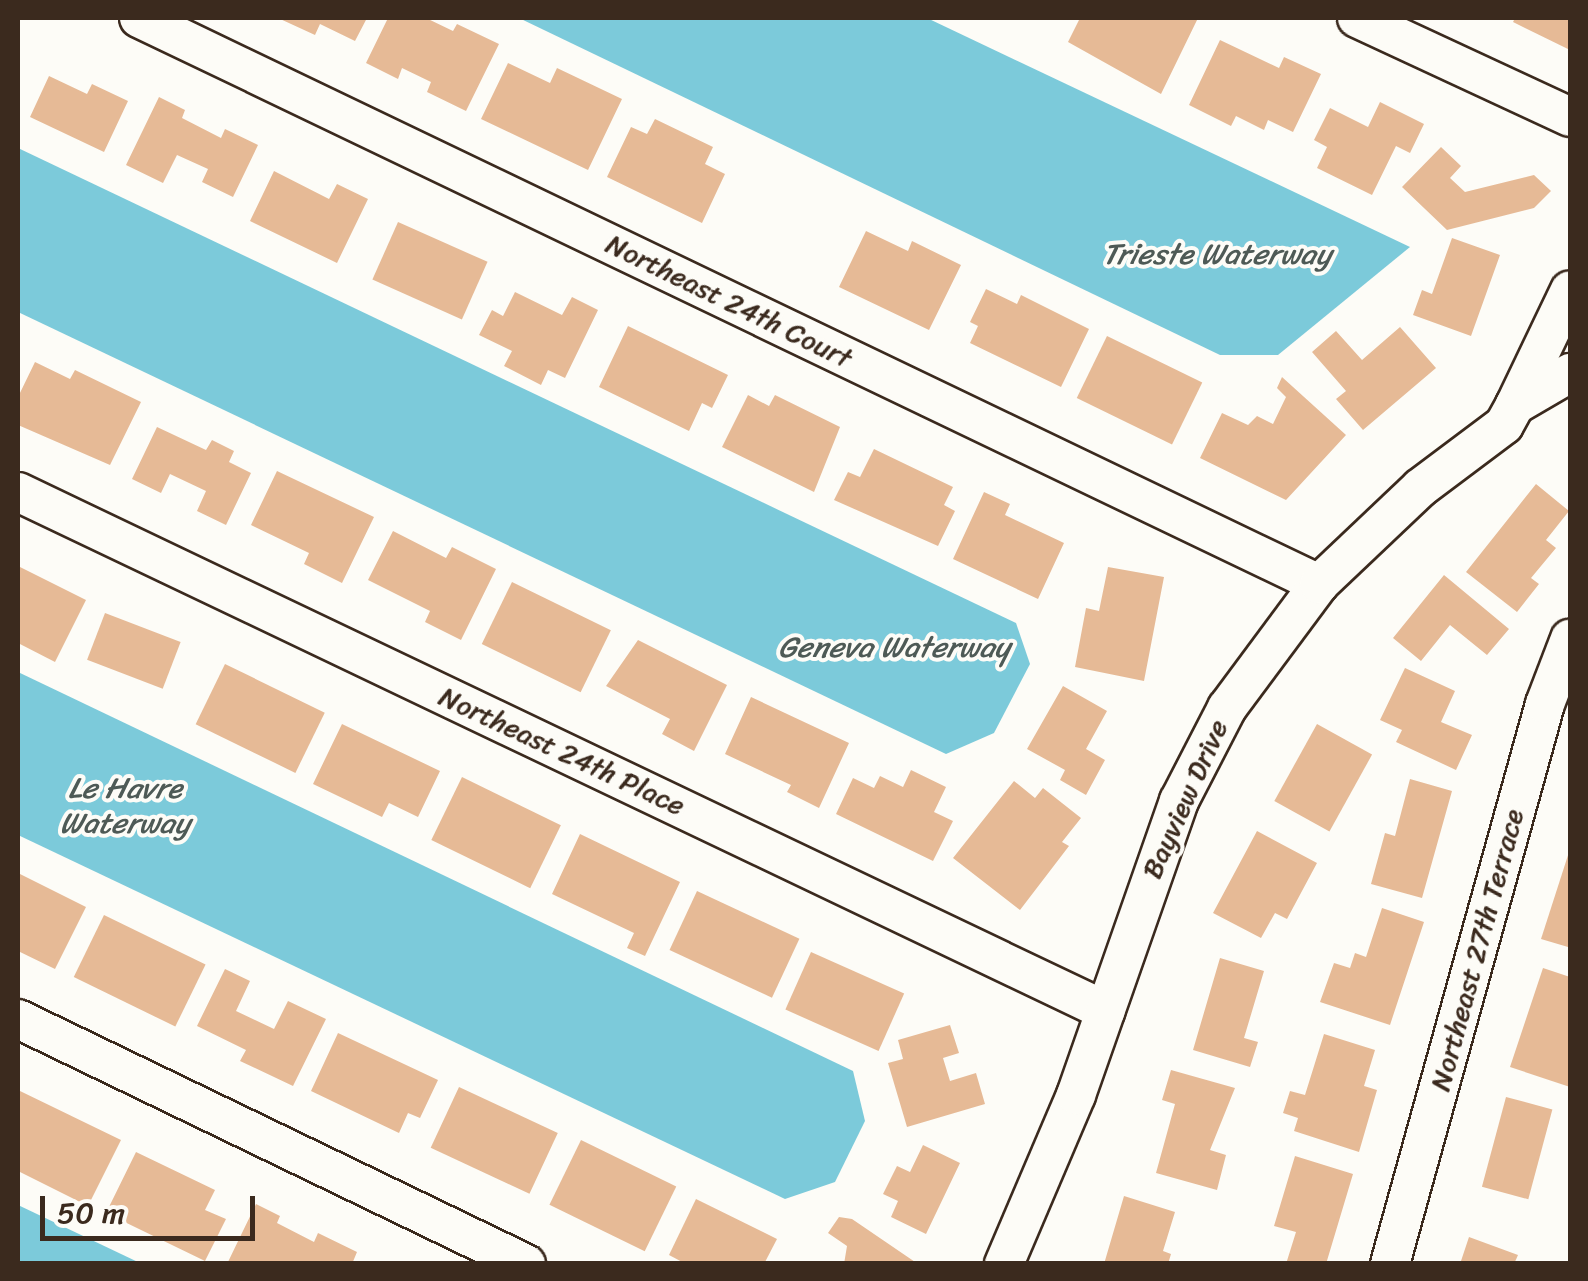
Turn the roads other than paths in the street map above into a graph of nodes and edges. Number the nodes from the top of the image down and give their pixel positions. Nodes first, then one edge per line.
1 (139, 18) edge
2 (1357, 18) edge
3 (1570, 117) edge
4 (1570, 290) edge
5 (1570, 373) edge
6 (1570, 398) edge
7 (1509, 415) junction
8 (18, 492) edge
9 (1319, 584) junction
10 (1570, 639) edge
11 (1106, 1011) junction
12 (18, 1020) edge
13 (526, 1264) edge
14 (1004, 1264) edge
15 (1390, 1264) edge

1 - 9 street, Northeast 24th Court
2 - 3 street
4 - 7 street
5 - 7 street, Bayview Drive
6 - 7 street, Bayview Drive
7 - 9 street, Bayview Drive
8 - 11 street, Northeast 24th Place
9 - 11 street, Bayview Drive
10 - 15 street, Northeast 27th Terrace
11 - 14 street, Bayview Drive
12 - 13 street

